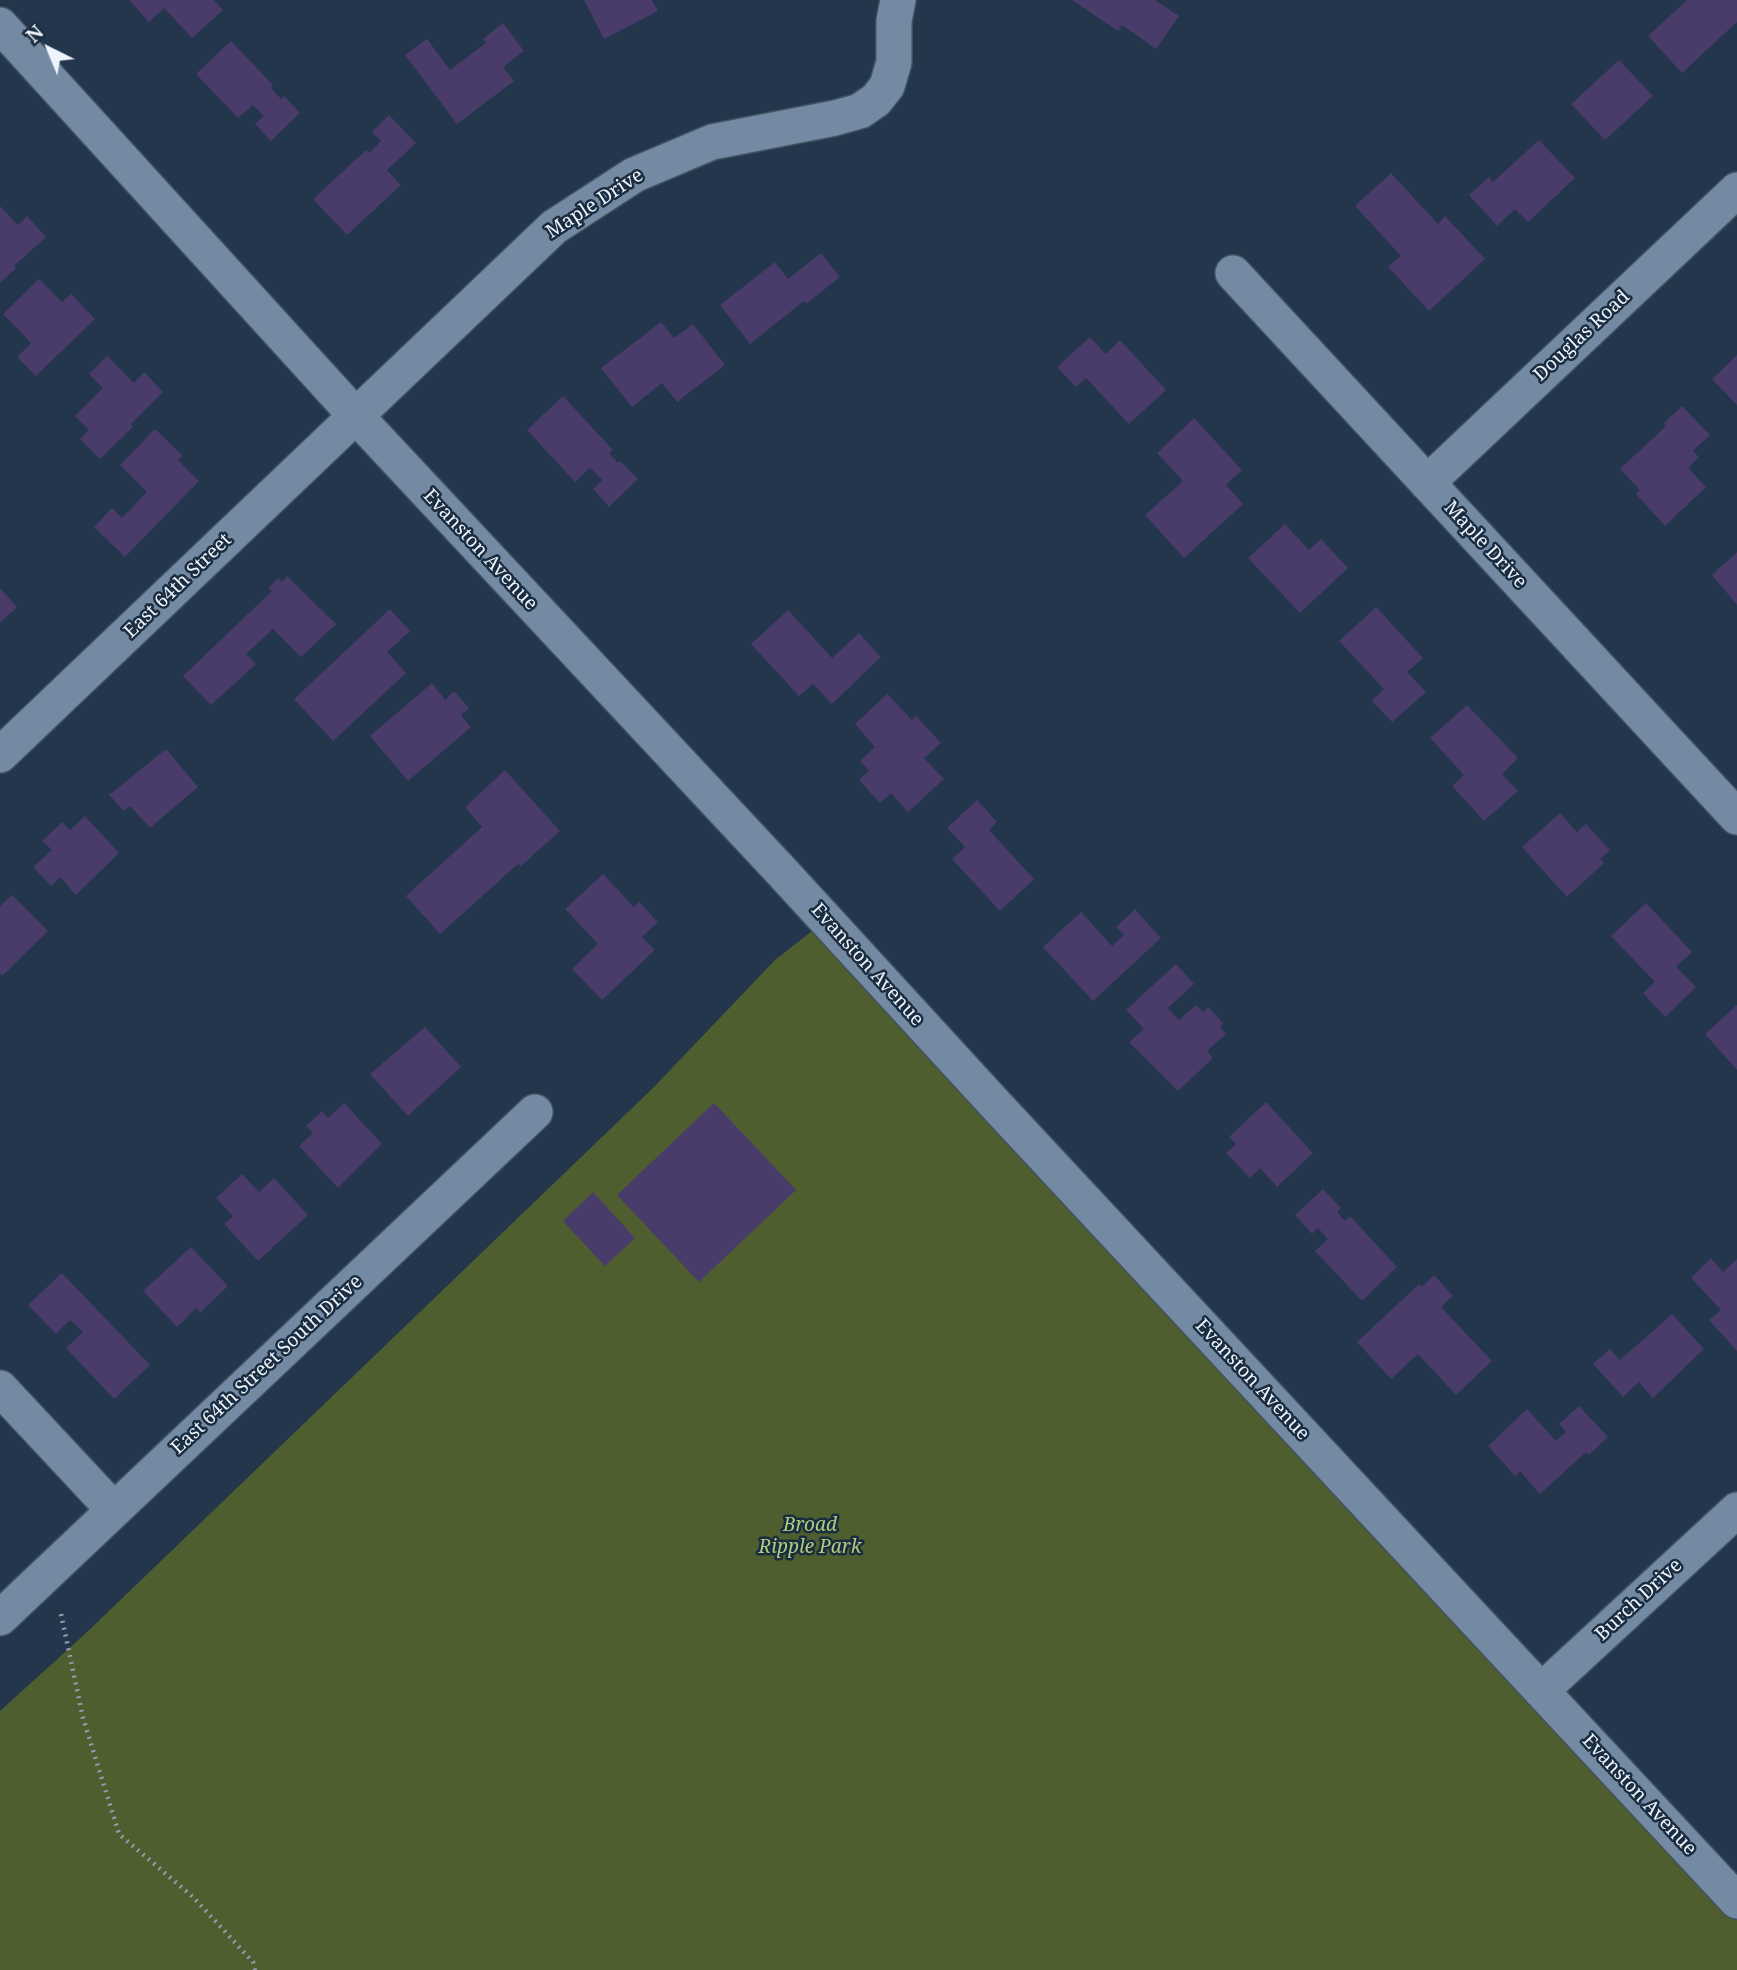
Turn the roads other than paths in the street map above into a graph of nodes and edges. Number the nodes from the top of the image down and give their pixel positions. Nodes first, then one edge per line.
1 (898, 0) edge
2 (0, 25) edge
3 (1737, 190) edge
4 (1233, 273) dead end
5 (356, 416) junction
6 (1427, 482) junction
7 (0, 755) edge
8 (1737, 817) edge
9 (535, 1112) dead end
10 (0, 1388) edge
11 (114, 1510) junction
12 (1737, 1510) edge
13 (0, 1618) edge
14 (1541, 1691) junction
15 (1737, 1901) edge

1 - 5 street, Maple Drive
2 - 5 street, Evanston Avenue
3 - 6 street, Douglas Road
4 - 6 street, Maple Drive
5 - 7 street, East 64th Street
5 - 14 street, Evanston Avenue
6 - 8 street, Maple Drive
9 - 11 street, East 64th Street South Drive
10 - 11 street
11 - 13 street, East 64th Street South Drive
12 - 14 street, Burch Drive
14 - 15 street, Evanston Avenue

